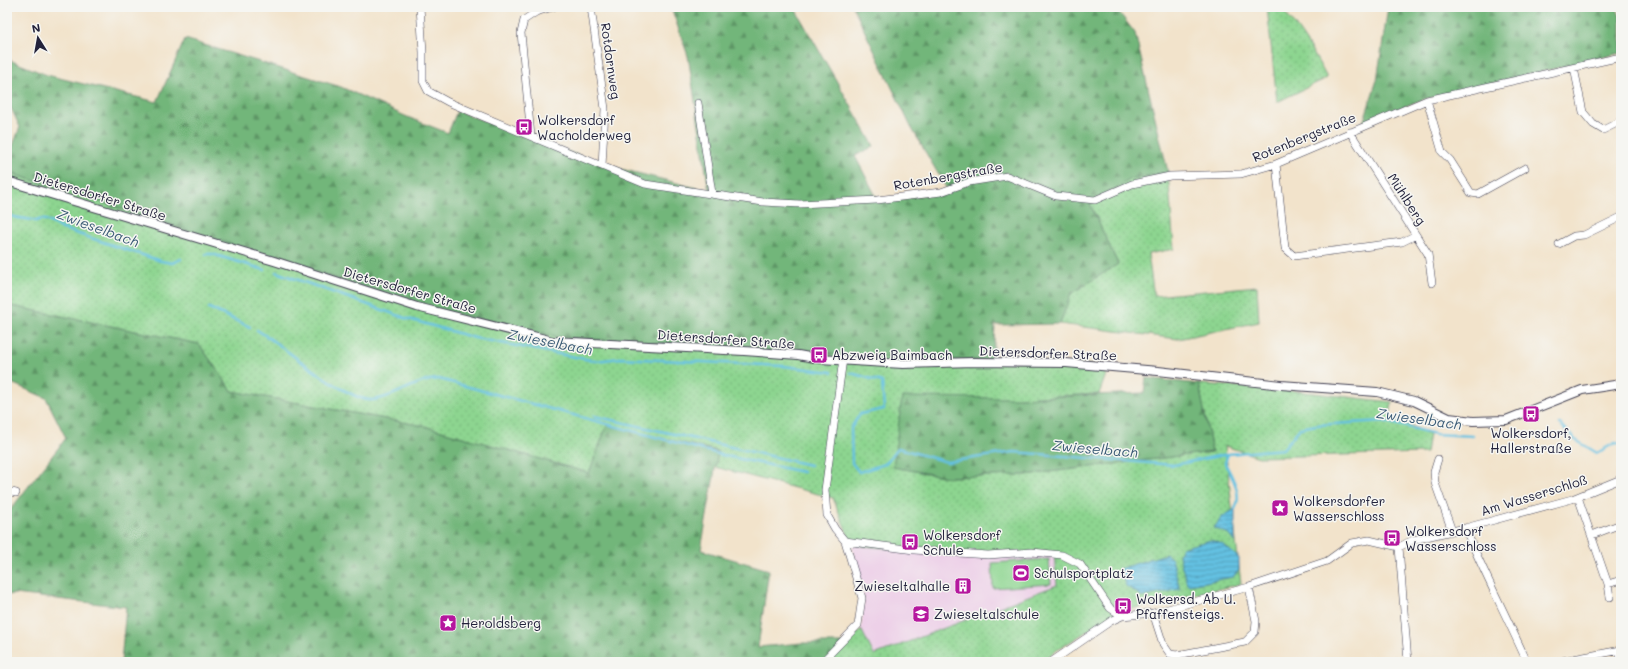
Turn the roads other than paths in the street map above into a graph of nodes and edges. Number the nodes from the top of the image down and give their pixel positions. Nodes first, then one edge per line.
1 (9, 7) edge
2 (420, 7) edge
3 (553, 7) edge
4 (590, 7) edge
5 (7, 11) edge
6 (1621, 57) edge
7 (1574, 68) junction
8 (1427, 100) junction
9 (698, 103) dead end
10 (1621, 122) edge
11 (1350, 132) junction
12 (531, 136) junction
13 (1276, 164) junction
14 (602, 166) junction
15 (1525, 168) dead end
16 (7, 180) edge
17 (712, 193) junction
18 (1621, 216) edge
19 (1416, 235) junction
20 (1559, 244) dead end
21 (1432, 283) dead end
22 (843, 359) junction
23 (1621, 384) edge
24 (1438, 459) dead end
25 (1621, 479) edge
26 (7, 491) edge
27 (16, 493) dead end
28 (1578, 497) junction
29 (1621, 524) edge
30 (1465, 528) junction
31 (1452, 531) junction
32 (1592, 535) junction
33 (845, 541) junction
34 (1398, 547) junction
35 (1621, 580) edge
36 (1608, 584) junction
37 (1249, 587) junction
38 (1610, 597) dead end
39 (1153, 612) junction
40 (1122, 616) junction
41 (1620, 650) edge
42 (1621, 661) edge
43 (822, 662) edge
44 (1051, 662) edge
45 (1408, 662) edge
46 (1527, 662) edge
47 (1556, 662) edge

1 - 5 street
2 - 12 street, Rotenbergstraße
3 - 12 street
4 - 14 street, Rotdornweg
6 - 7 street, Rotenbergstraße
7 - 8 street, Rotenbergstraße
7 - 10 street
8 - 11 street, Rotenbergstraße
8 - 15 street
9 - 17 street
11 - 13 street, Rotenbergstraße
11 - 19 street, Mühlberg
12 - 14 street, Rotenbergstraße
13 - 17 street, Rotenbergstraße
13 - 19 street
14 - 17 street, Rotenbergstraße
16 - 22 street, Dietersdorfer Straße
18 - 20 street
19 - 21 street, Mühlberg
22 - 23 street, Dietersdorfer Straße
22 - 33 street
24 - 31 street
25 - 28 street, Am Wasserschloß
26 - 27 street
28 - 30 street, Am Wasserschloß
28 - 32 street
29 - 32 street
30 - 31 street, Am Wasserschloß
30 - 46 street
31 - 34 street, Am Wasserschloß
32 - 36 street
33 - 40 street
33 - 43 street
34 - 37 street
34 - 45 street
35 - 36 street
36 - 38 street
37 - 39 street
37 - 39 street
39 - 40 street
40 - 44 street
41 - 42 street
41 - 47 street

